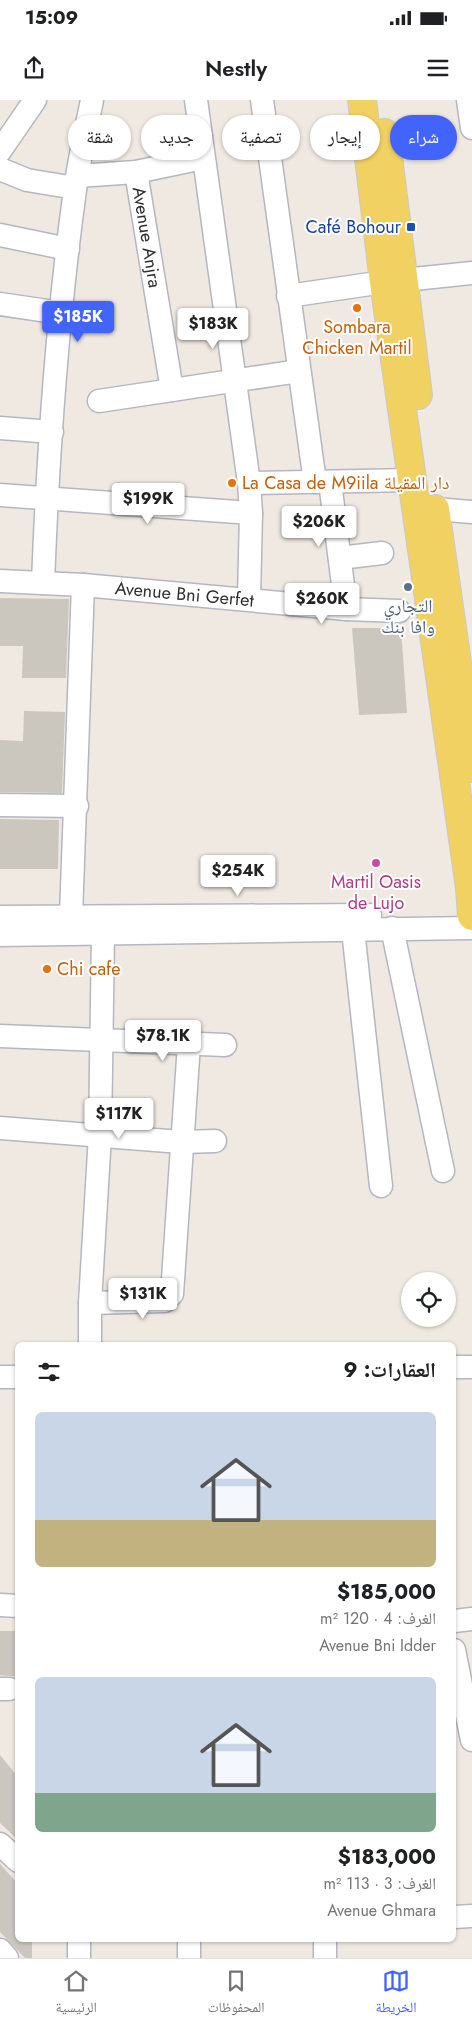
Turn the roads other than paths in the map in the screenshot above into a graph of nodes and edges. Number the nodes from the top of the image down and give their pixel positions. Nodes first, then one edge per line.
1 (35, 100) edge
2 (92, 100) edge
3 (196, 100) edge
4 (262, 100) edge
5 (362, 100) edge
6 (381, 100) edge
7 (198, 115) edge
8 (0, 151) edge
9 (194, 160) edge
10 (204, 160) edge
11 (0, 169) edge
12 (136, 172) junction
13 (76, 182) junction
14 (0, 235) edge
15 (68, 249) junction
16 (472, 273) edge
17 (394, 281) junction
18 (288, 296) junction
19 (0, 304) edge
20 (61, 312) junction
21 (299, 371) junction
22 (236, 380) junction
23 (172, 390) junction
24 (99, 400) dead end
25 (0, 428) edge
26 (52, 432) junction
27 (412, 480) junction
28 (322, 482) junction
29 (249, 483) junction
30 (0, 495) edge
31 (46, 500) junction
32 (435, 509) junction
33 (472, 512) edge
34 (251, 513) junction
35 (382, 553) dead end
36 (340, 558) junction
37 (0, 581) edge
38 (43, 584) junction
39 (84, 585) junction
40 (249, 598) junction
41 (346, 609) junction
42 (399, 611) dead end
43 (463, 644) edge
44 (471, 760) edge
45 (0, 804) edge
46 (77, 806) junction
47 (71, 916) junction
48 (0, 917) edge
49 (472, 921) edge
50 (392, 928) junction
51 (353, 930) junction
52 (103, 934) junction
53 (0, 935) edge
54 (0, 1036) edge
55 (102, 1039) junction
56 (189, 1044) junction
57 (225, 1045) dead end
58 (0, 1128) edge
59 (100, 1135) junction
60 (215, 1141) dead end
61 (181, 1142) junction
62 (443, 1171) dead end
63 (382, 1186) dead end
64 (90, 1303) junction
65 (90, 1342) edge
66 (456, 1367) edge
67 (472, 1367) edge
68 (0, 1377) edge
69 (15, 1377) edge
70 (0, 1605) edge
71 (15, 1606) edge
72 (472, 1619) edge
73 (456, 1621) edge
74 (456, 1660) edge
75 (472, 1740) edge
76 (0, 1844) edge
77 (15, 1858) edge
78 (472, 1916) edge
79 (456, 1917) edge
80 (79, 1942) edge
81 (189, 1942) edge
82 (325, 1942) edge
83 (0, 1950) edge
84 (8, 1958) edge
85 (79, 1958) edge
86 (188, 1958) edge
87 (325, 1958) edge

1 - 8 street
2 - 13 street
3 - 7 street
4 - 18 street
5 - 17 main road
6 - 17 main road
9 - 12 street
10 - 22 street
11 - 13 street
12 - 13 street
12 - 23 street, Avenue Anjra
13 - 15 street
14 - 15 street
15 - 20 street
16 - 17 street
17 - 18 street
17 - 27 main road
17 - 32 main road
18 - 21 street
19 - 20 street
20 - 26 street
21 - 22 street
21 - 28 street
22 - 23 street
22 - 29 street
23 - 24 street
25 - 26 street
26 - 31 street
27 - 28 street
27 - 49 main road
28 - 29 street
28 - 36 street
29 - 34 street
30 - 31 street
31 - 34 street
31 - 38 street
32 - 33 street
32 - 43 main road
34 - 40 street
35 - 36 street
36 - 41 street
37 - 38 street, Avenue Bni Gerfet
38 - 39 street, Avenue Bni Gerfet
39 - 40 street, Avenue Bni Gerfet
39 - 46 street
40 - 41 street, Avenue Bni Gerfet
41 - 42 street, Avenue Bni Gerfet
43 - 44 main road
45 - 46 street
46 - 47 street
47 - 48 street
47 - 49 street
49 - 50 street
50 - 51 street
50 - 62 street
51 - 52 street
51 - 63 street
52 - 53 street
52 - 55 street
54 - 55 street
55 - 56 street
55 - 59 street
56 - 57 street
56 - 61 street
58 - 59 street
59 - 61 street
59 - 64 street
60 - 61 street
61 - 64 street
64 - 65 street
66 - 67 street
68 - 69 street
70 - 71 street
72 - 73 street
74 - 75 street
76 - 77 street
78 - 79 street
80 - 85 street
81 - 86 street
82 - 87 street
83 - 84 street

